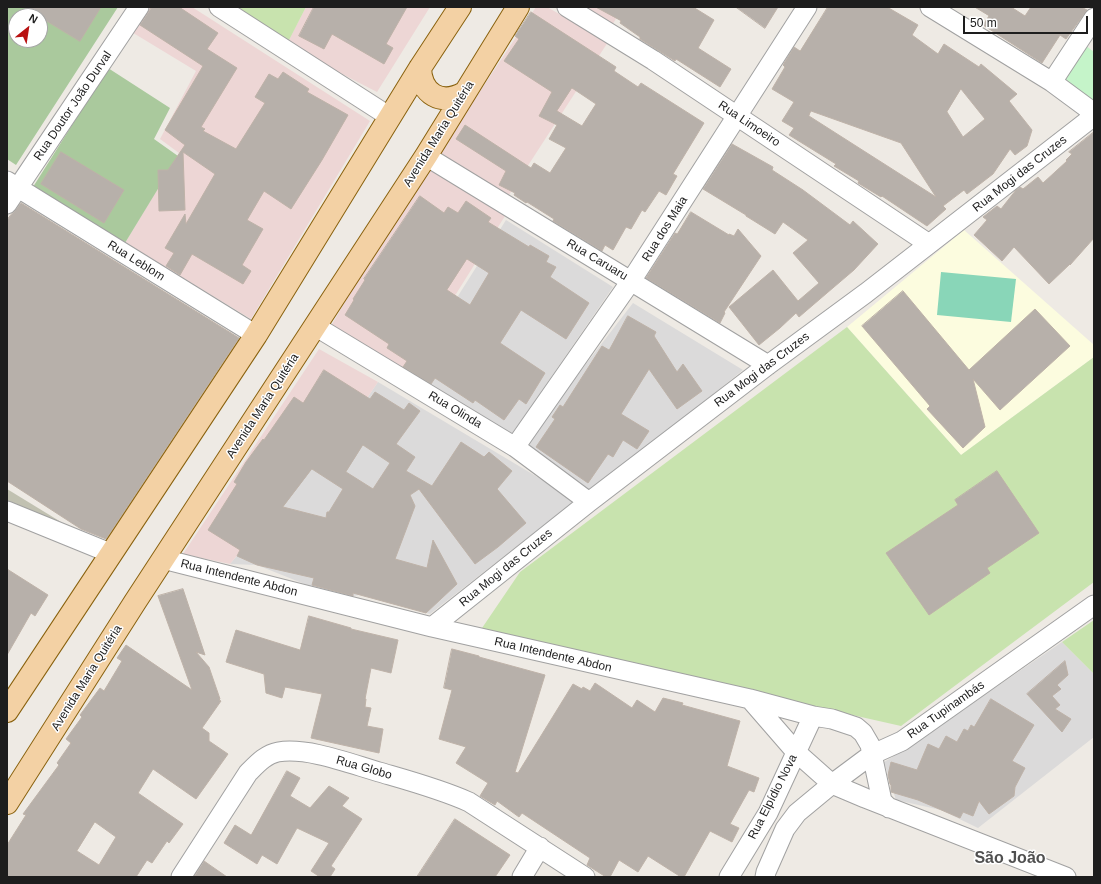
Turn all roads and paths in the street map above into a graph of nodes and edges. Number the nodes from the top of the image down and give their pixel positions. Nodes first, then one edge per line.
1 (139, 7) edge
2 (218, 7) edge
3 (460, 7) edge
4 (518, 7) edge
5 (567, 7) edge
6 (807, 7) edge
7 (930, 7) edge
8 (1094, 18) edge
9 (420, 68) junction
10 (1052, 82) junction
11 (464, 93) junction
12 (1094, 114) edge
13 (736, 116) junction
14 (390, 117) junction
15 (426, 156) junction
16 (12, 185) edge
17 (7, 204) edge
18 (929, 244) junction
19 (632, 281) junction
20 (315, 326) junction
21 (256, 335) junction
22 (768, 365) junction
23 (515, 447) junction
24 (589, 502) junction
25 (7, 511) edge
26 (110, 553) junction
27 (163, 559) junction
28 (1094, 605) edge
29 (432, 627) junction
30 (750, 700) junction
31 (7, 711) edge
32 (813, 716) junction
33 (796, 752) junction
34 (871, 755) junction
35 (832, 784) junction
36 (7, 804) edge
37 (889, 808) junction
38 (540, 847) junction
39 (181, 877) edge
40 (522, 877) edge
41 (585, 877) edge
42 (729, 877) edge
43 (765, 877) edge
44 (1066, 877) edge

1 - 16 street, Rua Doutor João Durval
2 - 14 street
3 - 9 main road
4 - 11 main road, Avenida Maria Quitéria
5 - 13 street, Rua Limoeiro
6 - 13 street, Rua dos Maia
7 - 10 street
8 - 10 street
9 - 11 main road
9 - 14 main road
10 - 12 street
11 - 15 main road, Avenida Maria Quitéria
12 - 18 street, Rua Mogi das Cruzes
13 - 18 street, Rua Limoeiro
13 - 19 street, Rua dos Maia
14 - 21 main road
15 - 19 street, Rua Caruaru
15 - 20 main road, Avenida Maria Quitéria
16 - 17 street, Rua Doutor João Durval
16 - 21 street, Rua Leblom
18 - 22 street, Rua Mogi das Cruzes
19 - 22 street, Rua Caruaru
19 - 23 street, Rua dos Maia
20 - 23 street, Rua Olinda
20 - 27 main road, Avenida Maria Quitéria
21 - 26 main road
22 - 24 street, Rua Mogi das Cruzes
23 - 24 street, Rua Olinda
24 - 29 street, Rua Mogi das Cruzes
25 - 26 street
26 - 31 main road
27 - 29 street, Rua Intendente Abdon
27 - 36 main road, Avenida Maria Quitéria
28 - 34 street, Rua Tupinambás
29 - 30 street, Rua Intendente Abdon
30 - 32 street, Rua Intendente Abdon
30 - 33 street
32 - 33 street, Rua Elpídio Nova
32 - 34 street, Rua Intendente Abdon
33 - 35 street
33 - 42 street, Rua Elpídio Nova
34 - 35 street, Rua Tupinambás
34 - 37 street, Rua Intendente Abdon
35 - 37 street
35 - 43 street, Rua Tupinambás
37 - 44 street
38 - 39 street, Rua Globo
38 - 40 street
38 - 41 street, Rua Globo

